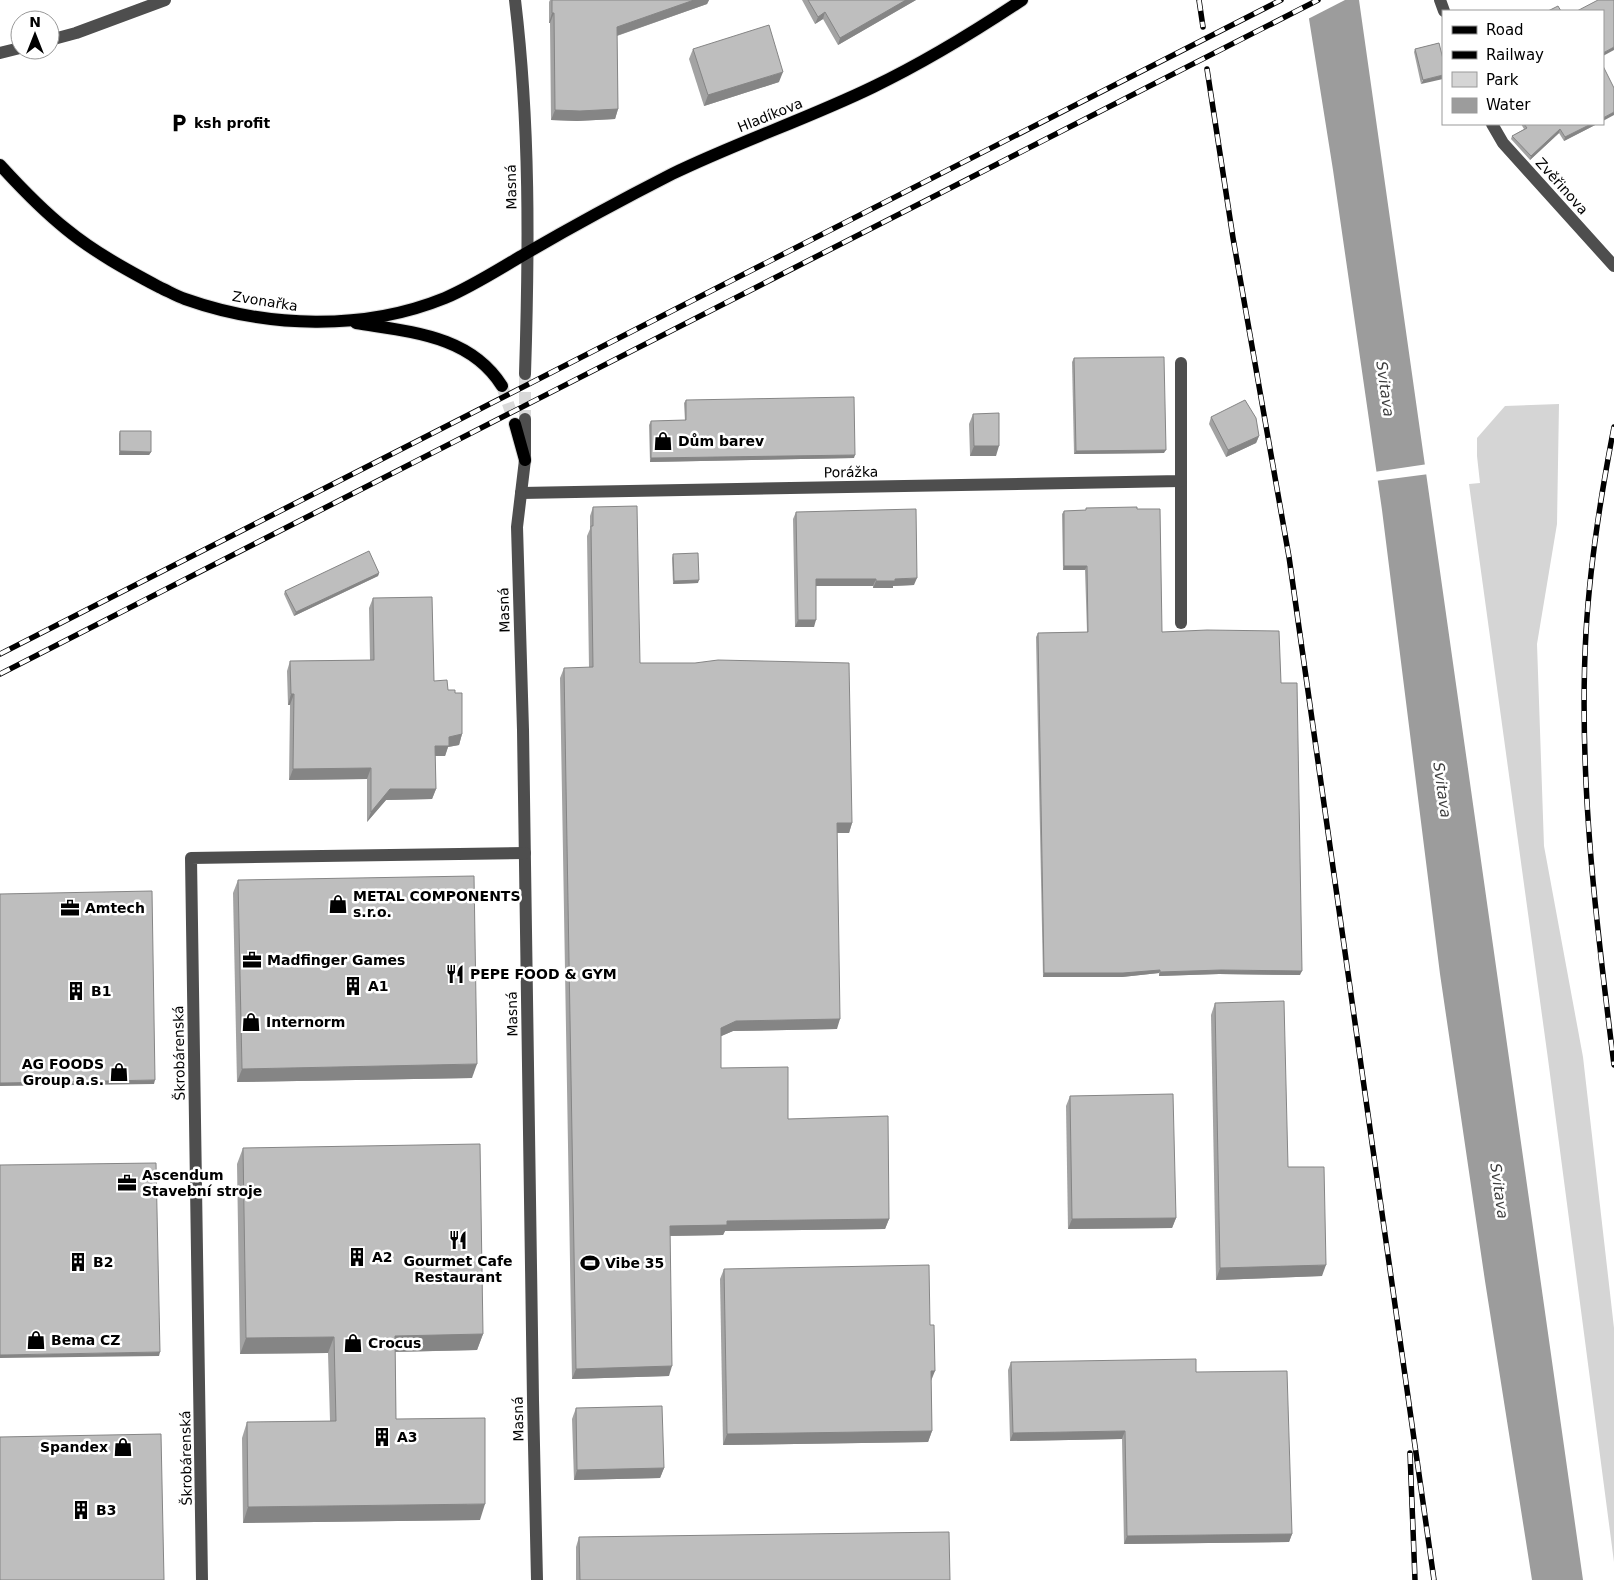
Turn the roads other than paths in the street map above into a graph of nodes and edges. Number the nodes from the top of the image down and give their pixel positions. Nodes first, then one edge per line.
1 (165, 0) edge
2 (1022, 0) edge
3 (513, 3) edge
4 (60, 37) edge
5 (1493, 125) edge
6 (0, 165) edge
7 (527, 253) junction
8 (1614, 266) edge
9 (344, 321) junction
10 (1181, 363) dead end
11 (525, 374) tunnel mouth
12 (502, 386) tunnel mouth
13 (520, 422) tunnel mouth
14 (525, 460) joint
15 (1181, 481) junction
16 (521, 493) junction
17 (1181, 623) dead end
18 (525, 853) junction
19 (202, 1580) edge
20 (537, 1580) edge

1 - 4 street
2 - 7 main road, Hladíkova
3 - 7 street, Masná
5 - 8 street, Zvěřinova
6 - 9 main road, Zvonařka
7 - 9 main road, Zvonařka
7 - 11 street, Masná
9 - 12 main road
10 - 15 street
13 - 14 main road
14 - 16 street, Masná
15 - 16 street, Porážka
15 - 17 street
16 - 18 street, Masná
18 - 19 street, Škrobárenská
18 - 20 street, Masná

